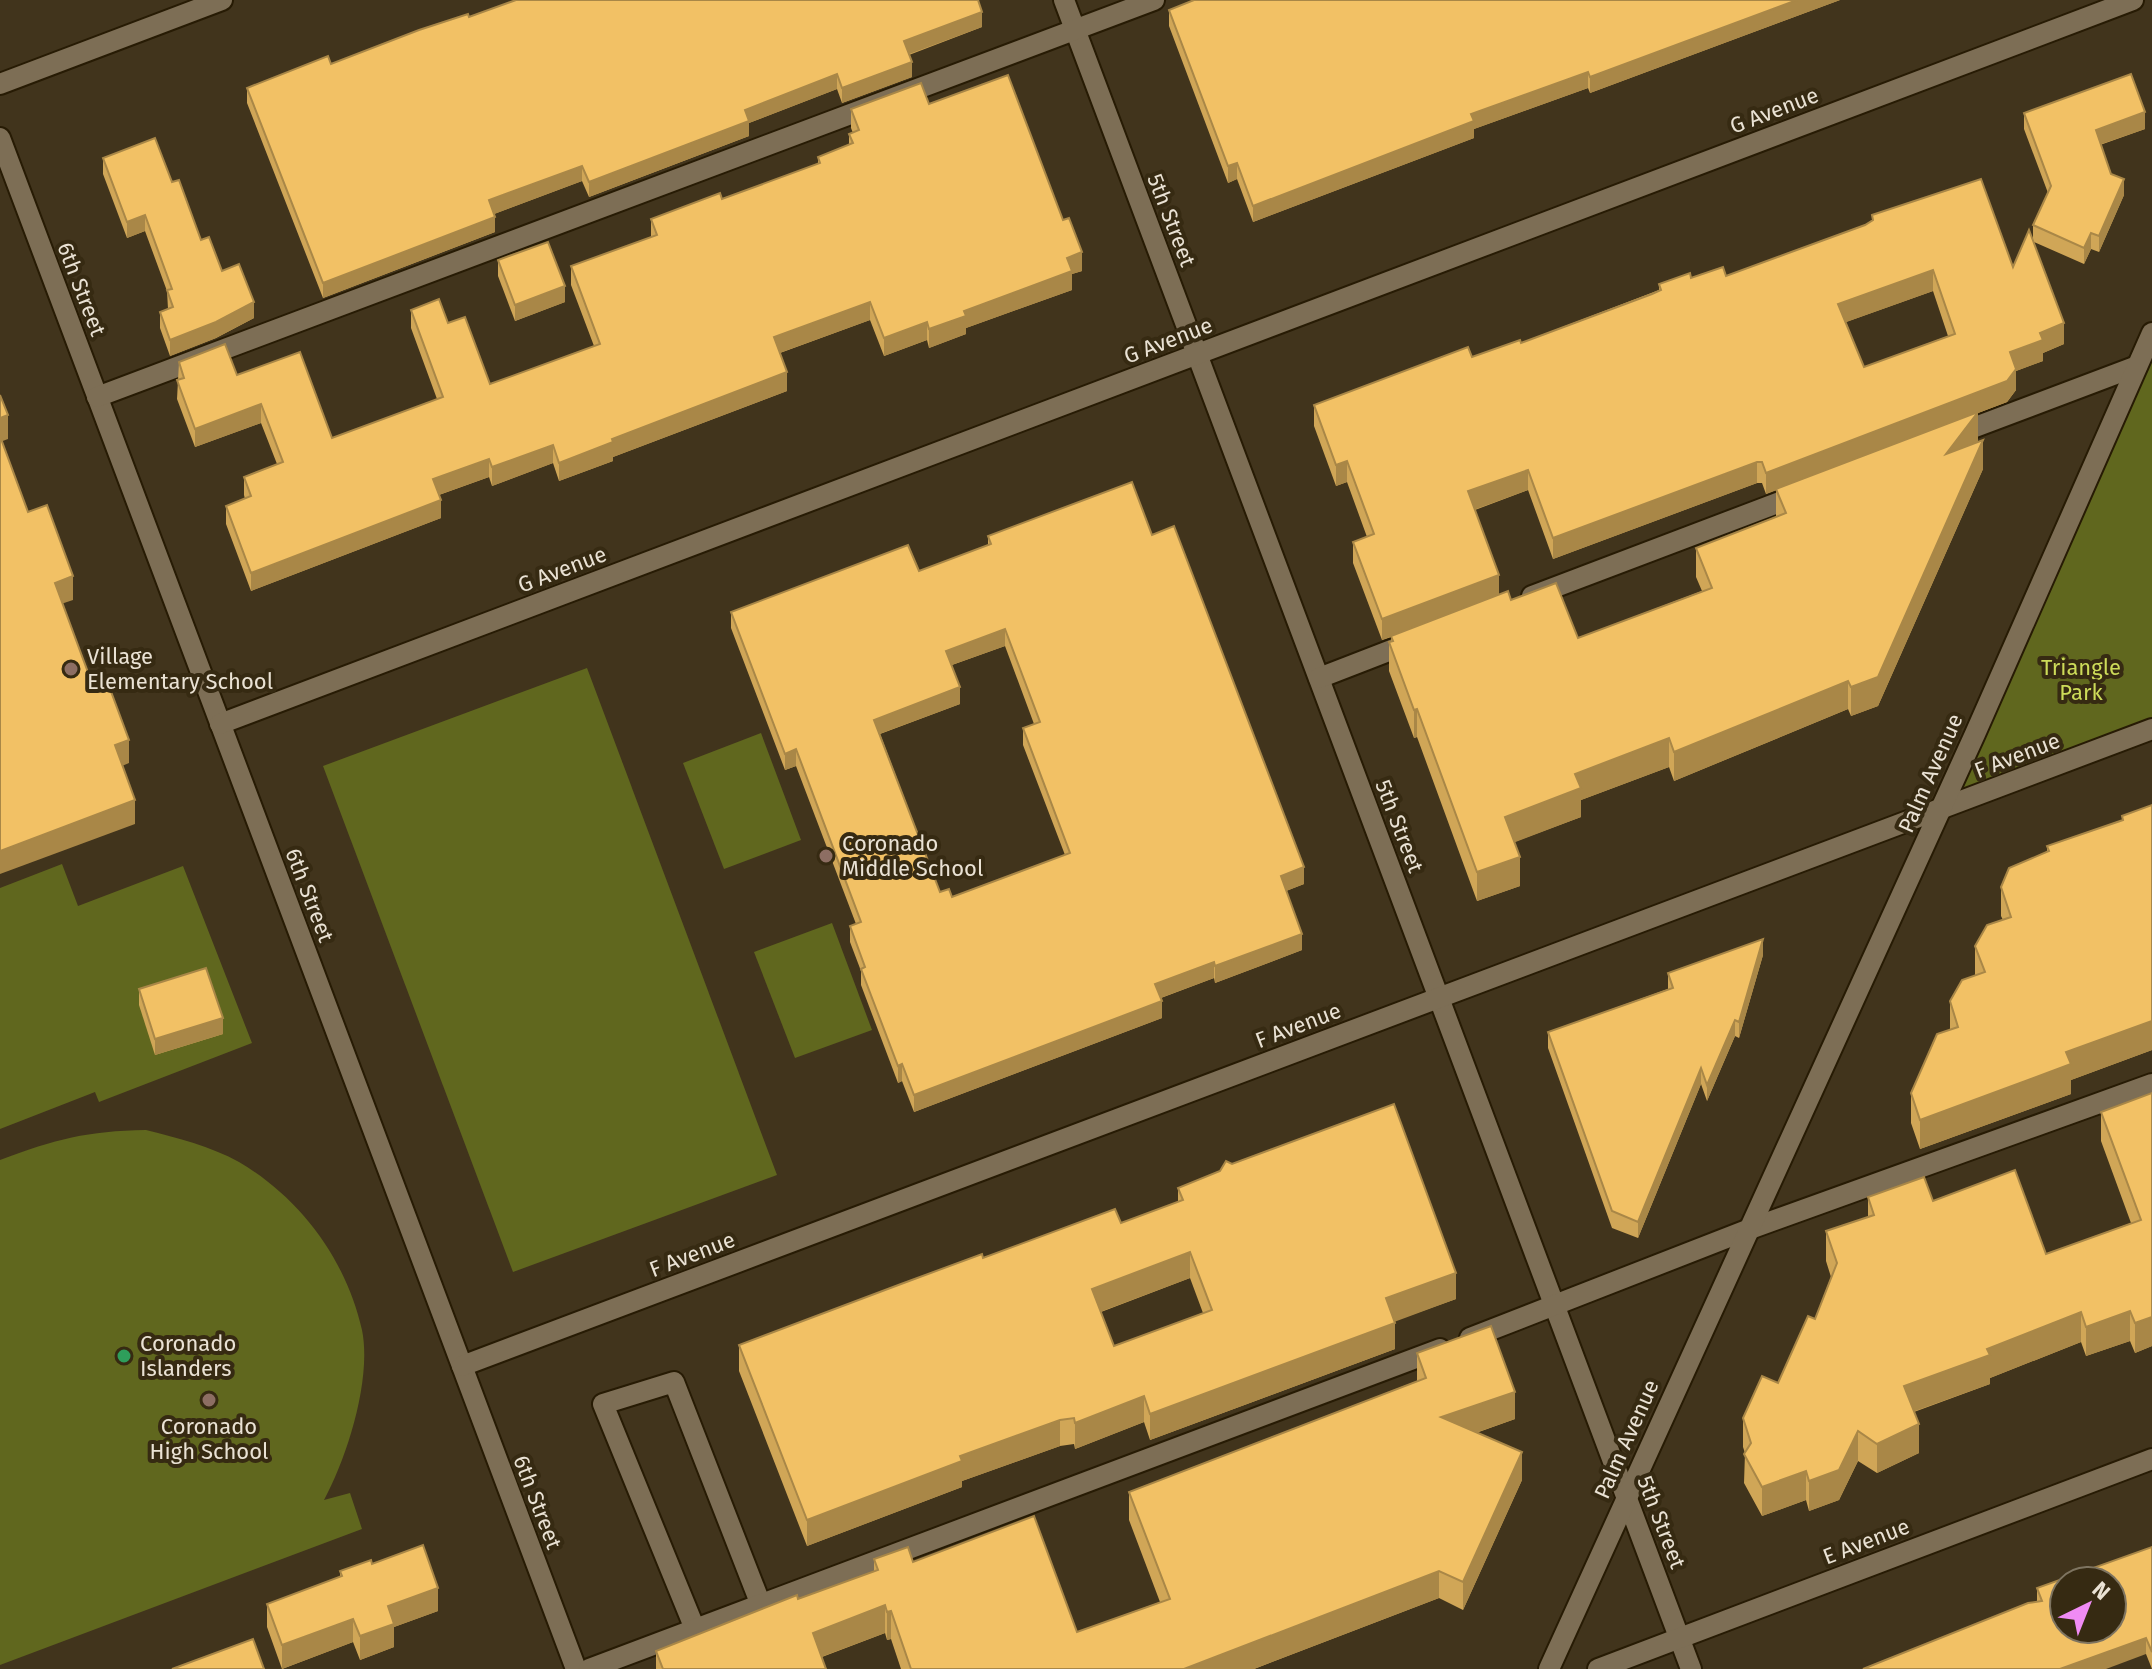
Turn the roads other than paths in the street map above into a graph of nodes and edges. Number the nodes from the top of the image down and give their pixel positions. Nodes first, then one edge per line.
1 (222, 0) edge
2 (1064, 0) edge
3 (1154, 0) edge
4 (2133, 0) edge
5 (1075, 30) junction
6 (0, 84) edge
7 (0, 138) edge
8 (2152, 333) edge
9 (1197, 354) junction
10 (2137, 366) junction
11 (97, 397) junction
12 (1929, 445) edge
13 (1825, 485) edge
14 (1512, 604) edge
15 (1438, 632) edge
16 (1319, 678) junction
17 (220, 724) junction
18 (2152, 729) edge
19 (1940, 809) junction
20 (1439, 998) junction
21 (2152, 1084) edge
22 (1747, 1230) junction
23 (1555, 1306) junction
24 (462, 1366) junction
25 (2152, 1459) edge
26 (1626, 1496) junction
27 (761, 1605) junction
28 (695, 1629) junction
29 (1680, 1638) junction
30 (576, 1669) edge
31 (589, 1669) edge
32 (1549, 1669) edge
33 (1598, 1669) edge
34 (1691, 1669) edge

1 - 6 street
2 - 5 street, 5th Street
3 - 5 street
4 - 9 street, G Avenue
5 - 9 street, 5th Street
5 - 11 street
7 - 11 street, 6th Street
8 - 10 street, Palm Avenue
9 - 16 street, 5th Street
9 - 17 street, G Avenue
10 - 12 street
10 - 19 street, Palm Avenue
11 - 17 street, 6th Street
13 - 14 street
15 - 16 street
16 - 20 street, 5th Street
17 - 24 street, 6th Street
18 - 19 street, F Avenue
19 - 20 street, F Avenue
19 - 22 street, Palm Avenue
20 - 23 street, 5th Street
20 - 24 street, F Avenue
21 - 22 street
22 - 23 street
22 - 26 street, Palm Avenue
23 - 26 street, 5th Street
23 - 27 street
24 - 30 street, 6th Street
25 - 29 street, E Avenue
26 - 29 street, 5th Street
26 - 32 street, Palm Avenue
27 - 28 street
27 - 28 street
28 - 31 street
29 - 33 street, E Avenue
29 - 34 street, 5th Street

